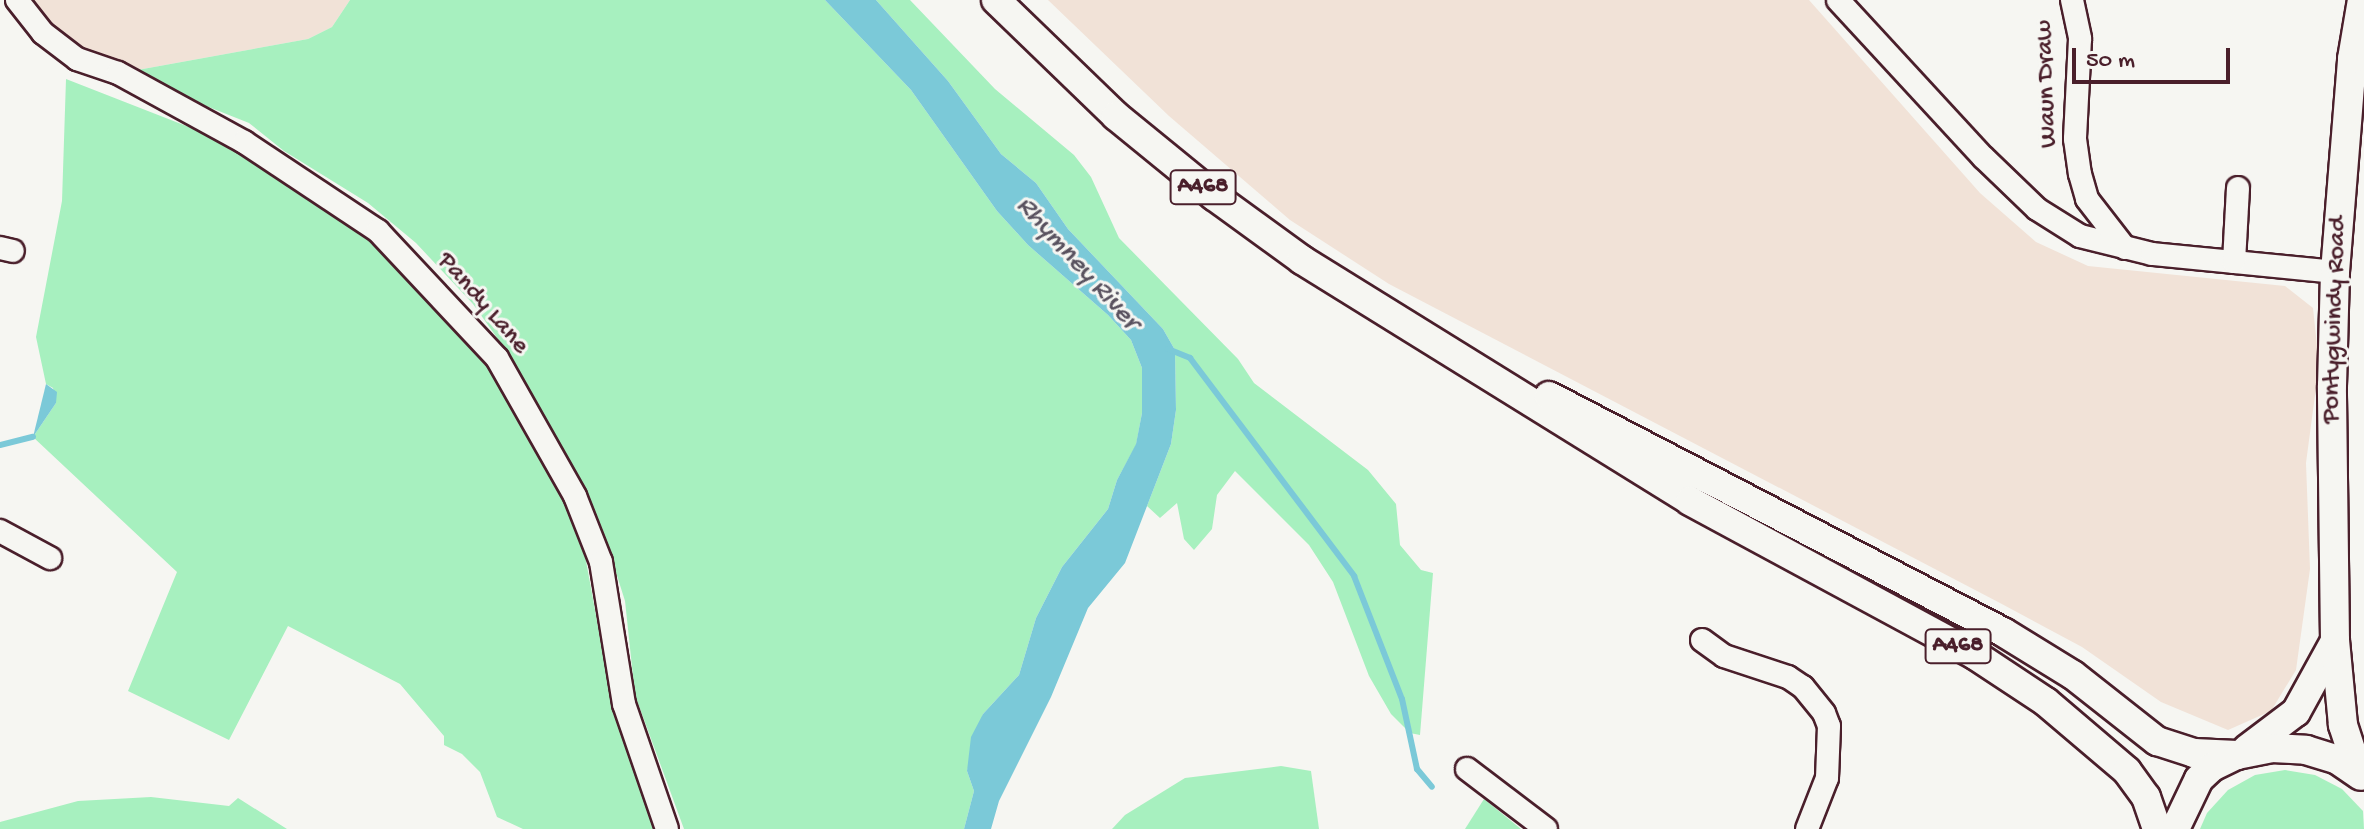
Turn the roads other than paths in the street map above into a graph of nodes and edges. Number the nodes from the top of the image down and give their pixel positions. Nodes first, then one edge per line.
1 (17, 0) edge
2 (996, 0) edge
3 (1838, 0) edge
4 (2072, 0) edge
5 (2362, 0) edge
6 (2238, 188) dead end
7 (2125, 248) junction
8 (2234, 262) junction
9 (2335, 272) junction
10 (1436, 341) junction
11 (2, 538) edge
12 (50, 558) dead end
13 (1702, 640) dead end
14 (2335, 641) junction
15 (2238, 754) junction
16 (1467, 769) dead end
17 (2363, 778) edge
18 (667, 829) edge
19 (1546, 829) edge
20 (1807, 829) edge
21 (2157, 829) edge
22 (2175, 829) edge

1 - 18 street, Pandy Lane
2 - 10 main road, A468
3 - 7 street
4 - 7 street, Waun Draw
5 - 9 main road, Pontygwindy Road
6 - 8 street
7 - 8 street
8 - 9 street
9 - 14 main road, Pontygwindy Road
10 - 15 main road, A468
10 - 21 main road, A468
11 - 12 street
13 - 20 street
14 - 15 main road, Pontygwindy Road
14 - 17 main road, Pontygwindy Road
15 - 17 main road
15 - 22 main road, Pontygwindy Road
16 - 19 street

